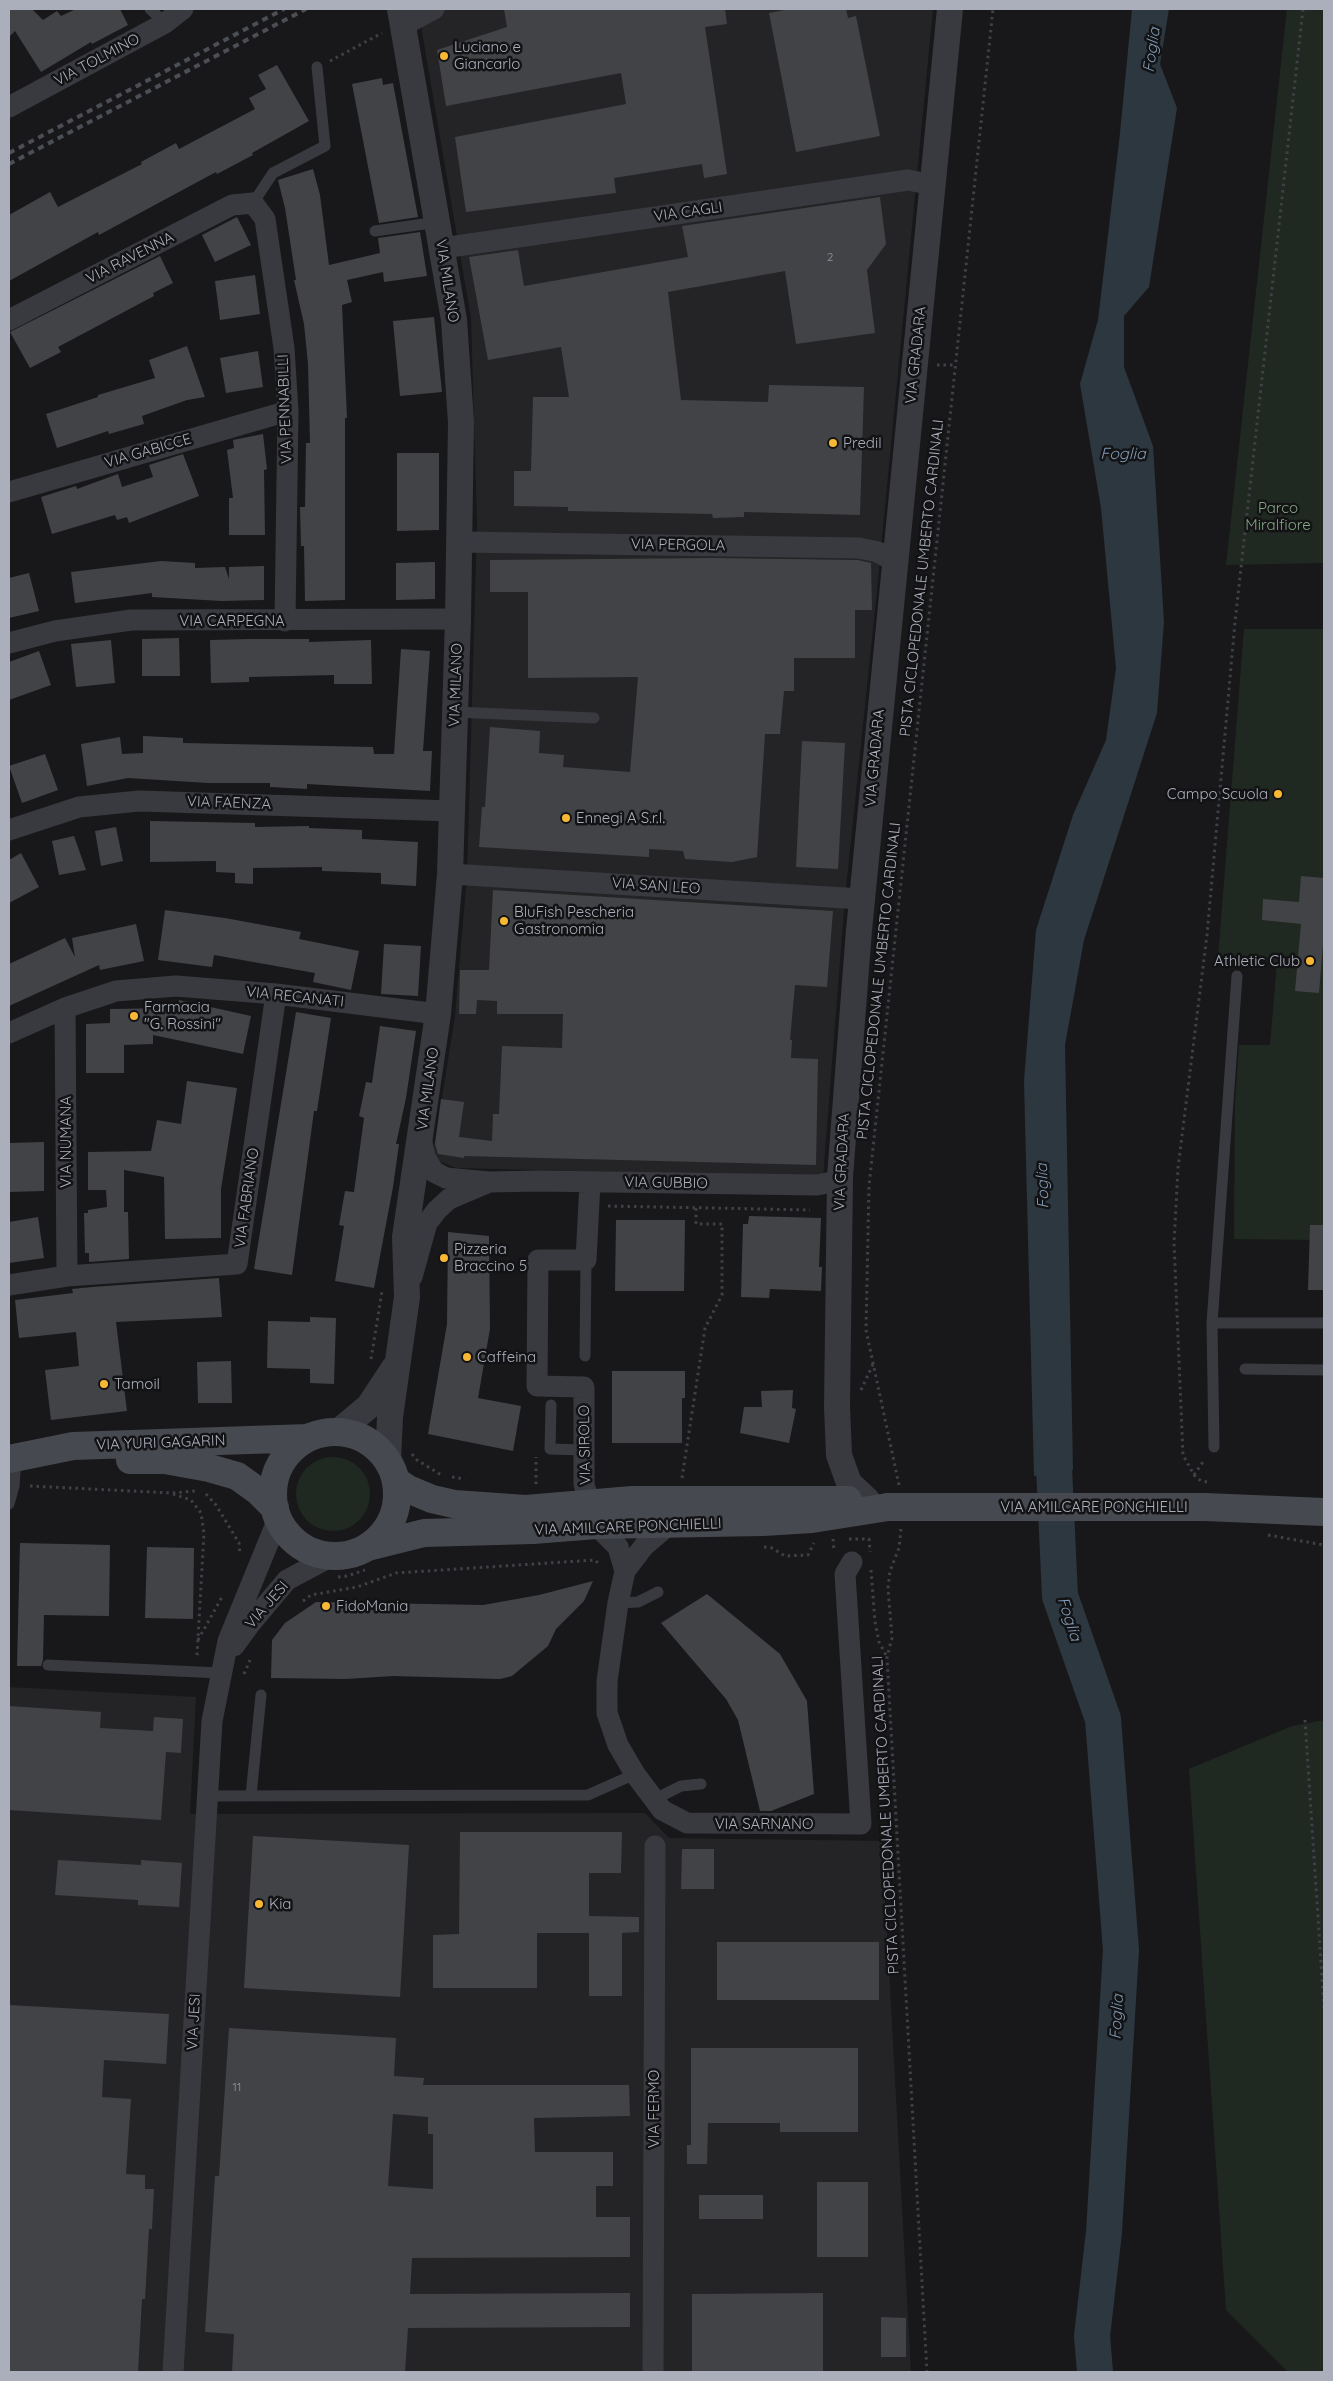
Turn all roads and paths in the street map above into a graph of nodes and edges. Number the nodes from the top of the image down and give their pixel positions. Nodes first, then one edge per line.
1 (150, 9) edge
2 (183, 9) edge
3 (434, 9) edge
4 (950, 9) edge
5 (993, 9) edge
6 (1302, 9) edge
7 (396, 22) edge
8 (166, 23) junction
9 (317, 67) joint
10 (9, 107) edge
11 (932, 185) junction
12 (253, 203) junction
13 (438, 222) junction
14 (375, 232) dead end
15 (443, 248) junction
16 (9, 320) edge
17 (956, 365) junction
18 (933, 367) dead end
19 (288, 411) junction
20 (9, 492) edge
21 (460, 542) junction
22 (894, 561) junction
23 (458, 619) junction
24 (286, 621) junction
25 (9, 644) edge
26 (456, 712) junction
27 (594, 718) dead end
28 (453, 811) junction
29 (9, 830) edge
30 (450, 874) junction
31 (862, 899) junction
32 (1237, 976) dead end
33 (276, 994) junction
34 (65, 1008) junction
35 (438, 1014) junction
36 (9, 1033) edge
37 (421, 1138) junction
38 (840, 1177) junction
39 (489, 1182) junction
40 (590, 1183) junction
41 (605, 1206) dead end
42 (696, 1208) junction
43 (810, 1210) dead end
44 (586, 1260) junction
45 (67, 1276) junction
46 (9, 1284) edge
47 (407, 1297) junction
48 (1212, 1323) junction
49 (1324, 1323) edge
50 (585, 1356) dead end
51 (397, 1363) junction
52 (873, 1364) junction
53 (1245, 1369) dead end
54 (1324, 1370) edge
55 (854, 1394) dead end
56 (551, 1405) dead end
57 (338, 1432) junction
58 (308, 1438) junction
59 (1214, 1447) dead end
60 (584, 1450) junction
61 (397, 1463) junction
62 (13, 1468) edge
63 (1194, 1475) dead end
64 (443, 1476) dead end
65 (682, 1484) dead end
66 (172, 1494) junction
67 (9, 1504) edge
68 (889, 1506) junction
69 (1316, 1509) edge
70 (276, 1514) junction
71 (592, 1514) junction
72 (1324, 1521) edge
73 (671, 1523) junction
74 (839, 1539) dead end
75 (846, 1539) dead end
76 (815, 1540) dead end
77 (824, 1540) dead end
78 (763, 1547) dead end
79 (369, 1557) junction
80 (237, 1562) dead end
81 (865, 1562) junction
82 (332, 1566) junction
83 (602, 1569) dead end
84 (625, 1571) junction
85 (226, 1589) dead end
86 (658, 1592) dead end
87 (303, 1601) dead end
88 (618, 1603) junction
89 (252, 1656) dead end
90 (887, 1657) junction
91 (48, 1665) dead end
92 (220, 1673) junction
93 (244, 1675) dead end
94 (261, 1695) dead end
95 (1305, 1720) dead end
96 (635, 1774) junction
97 (701, 1784) dead end
98 (207, 1796) junction
99 (251, 1796) junction
100 (653, 1800) junction
101 (655, 1846) dead end
102 (1324, 2008) edge
103 (173, 2372) edge
104 (653, 2372) edge
105 (926, 2372) edge

1 - 8 lane
2 - 8 street, VIA TOLMINO
3 - 7 street
4 - 11 street, VIA GRADARA
5 - 17 path, PISTA CICLOPEDONALE UMBERTO CARDINALI
6 - 63 path
7 - 9 path
7 - 13 street, VIA MILANO
8 - 10 street, VIA TOLMINO
9 - 12 lane
11 - 15 street, VIA CAGLI
11 - 22 street, VIA GRADARA
12 - 16 street, VIA RAVENNA
12 - 19 street, VIA PENNABILLI
13 - 14 lane
13 - 15 street, VIA MILANO
15 - 21 street, VIA MILANO
17 - 18 path
17 - 52 path, PISTA CICLOPEDONALE UMBERTO CARDINALI
19 - 20 street, VIA GABICCE
19 - 24 street, VIA PENNABILLI
21 - 22 street, VIA PERGOLA
21 - 23 street, VIA MILANO
22 - 31 street, VIA GRADARA
23 - 24 street, VIA CARPEGNA
23 - 26 street, VIA MILANO
24 - 25 street, VIA CARPEGNA
26 - 27 lane
26 - 28 street, VIA MILANO
28 - 29 street, VIA FAENZA
28 - 30 street, VIA MILANO
30 - 31 street, VIA SAN LEO
30 - 35 street, VIA MILANO
31 - 38 street, VIA GRADARA
32 - 48 lane
33 - 34 street, VIA RECANATI
33 - 35 street, VIA RECANATI
33 - 45 street, VIA FABRIANO
34 - 36 street, VIA RECANATI
34 - 45 street, VIA NUMANA
35 - 37 street, VIA MILANO
37 - 39 street, VIA GUBBIO
37 - 47 street, VIA MILANO
38 - 40 street, VIA GUBBIO
38 - 68 street, VIA GRADARA
39 - 40 street, VIA GUBBIO
39 - 47 street, VIA GUBBIO
40 - 44 street
41 - 42 path
42 - 43 path
42 - 65 path
44 - 50 lane
44 - 60 street, VIA SIROLO
45 - 46 street, VIA FABRIANO
47 - 51 street, VIA MILANO
48 - 49 lane
48 - 59 lane
51 - 57 street, VIA MILANO
51 - 61 street, VIA MILANO
52 - 55 path
52 - 68 path, PISTA CICLOPEDONALE UMBERTO CARDINALI
53 - 54 lane
56 - 60 lane
57 - 58 main road
57 - 61 main road
58 - 62 main road, VIA YURI GAGARIN
58 - 70 main road
60 - 71 street, VIA SIROLO
61 - 64 path
61 - 71 main road, VIA AMILCARE PONCHIELLI
61 - 79 main road
62 - 66 path
62 - 67 lane
62 - 70 main road, VIA YURI GAGARIN
66 - 80 path
66 - 85 path
68 - 69 main road, VIA AMILCARE PONCHIELLI, bridge
68 - 71 main road, VIA AMILCARE PONCHIELLI
68 - 73 main road, VIA AMILCARE PONCHIELLI
68 - 90 path, PISTA CICLOPEDONALE UMBERTO CARDINALI
69 - 72 main road, VIA AMILCARE PONCHIELLI
70 - 82 main road
70 - 92 street, VIA JESI
71 - 73 main road, VIA AMILCARE PONCHIELLI
71 - 79 main road, VIA AMILCARE PONCHIELLI
71 - 84 street, VIA SARNANO
73 - 84 street, VIA SARNANO
74 - 77 path
75 - 81 path
76 - 78 path
79 - 82 main road
79 - 82 path
81 - 90 path
81 - 100 street, VIA SARNANO
82 - 92 street, VIA JESI
83 - 87 path
84 - 88 street, VIA SARNANO
86 - 88 lane
88 - 96 street, VIA SARNANO
89 - 93 path
90 - 105 path, PISTA CICLOPEDONALE UMBERTO CARDINALI
91 - 92 lane
92 - 98 street, VIA JESI
94 - 99 lane
95 - 102 path
96 - 99 lane
96 - 100 street, VIA SARNANO
97 - 100 lane
98 - 99 lane
98 - 103 street, VIA JESI
101 - 104 street, VIA FERMO

